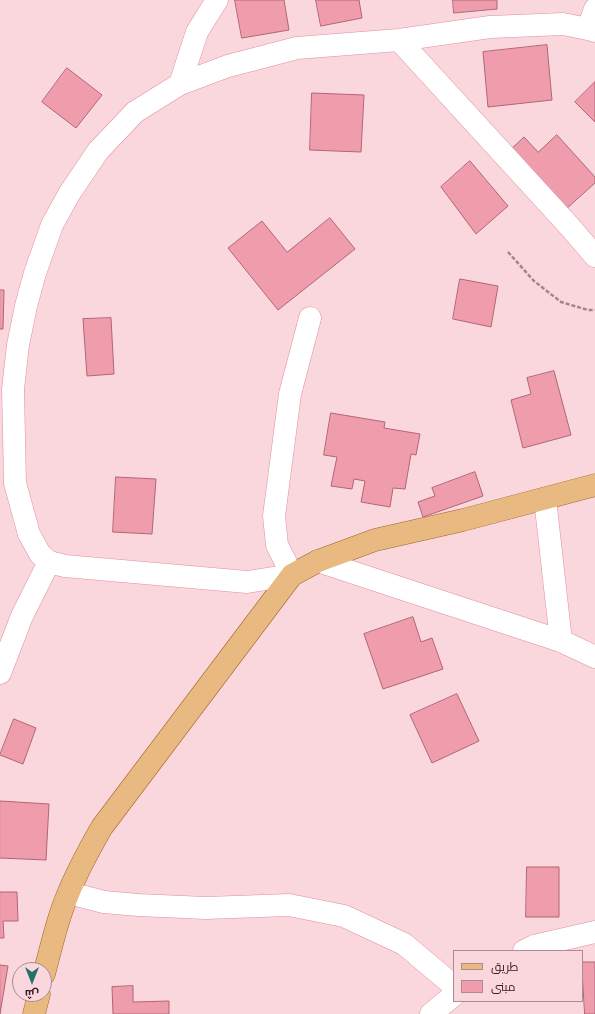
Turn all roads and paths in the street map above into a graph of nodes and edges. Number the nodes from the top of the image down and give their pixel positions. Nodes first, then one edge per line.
1 (217, 0) edge
2 (593, 23) edge
3 (399, 40) junction
4 (180, 84) junction
5 (508, 252) dead end
6 (595, 256) edge
7 (595, 310) edge
8 (310, 318) dead end
9 (595, 485) edge
10 (545, 499) junction
11 (318, 561) junction
12 (49, 562) junction
13 (292, 575) junction
14 (561, 641) junction
15 (595, 658) edge
16 (0, 673) edge
17 (69, 893) junction
18 (595, 932) edge
19 (526, 950) edge
20 (47, 962) edge
21 (453, 985) edge
22 (453, 996) edge
23 (37, 1002) edge
24 (34, 1014) edge
25 (431, 1014) edge

1 - 4 street
2 - 3 street
3 - 4 street
3 - 6 street
4 - 12 street
5 - 7 path
8 - 13 street
9 - 10 main road
10 - 11 main road
10 - 14 street
11 - 13 main road
11 - 14 street
12 - 13 street
12 - 16 street
13 - 17 main road
14 - 15 street
17 - 20 main road
17 - 21 street
18 - 19 street
22 - 25 street
23 - 24 main road

